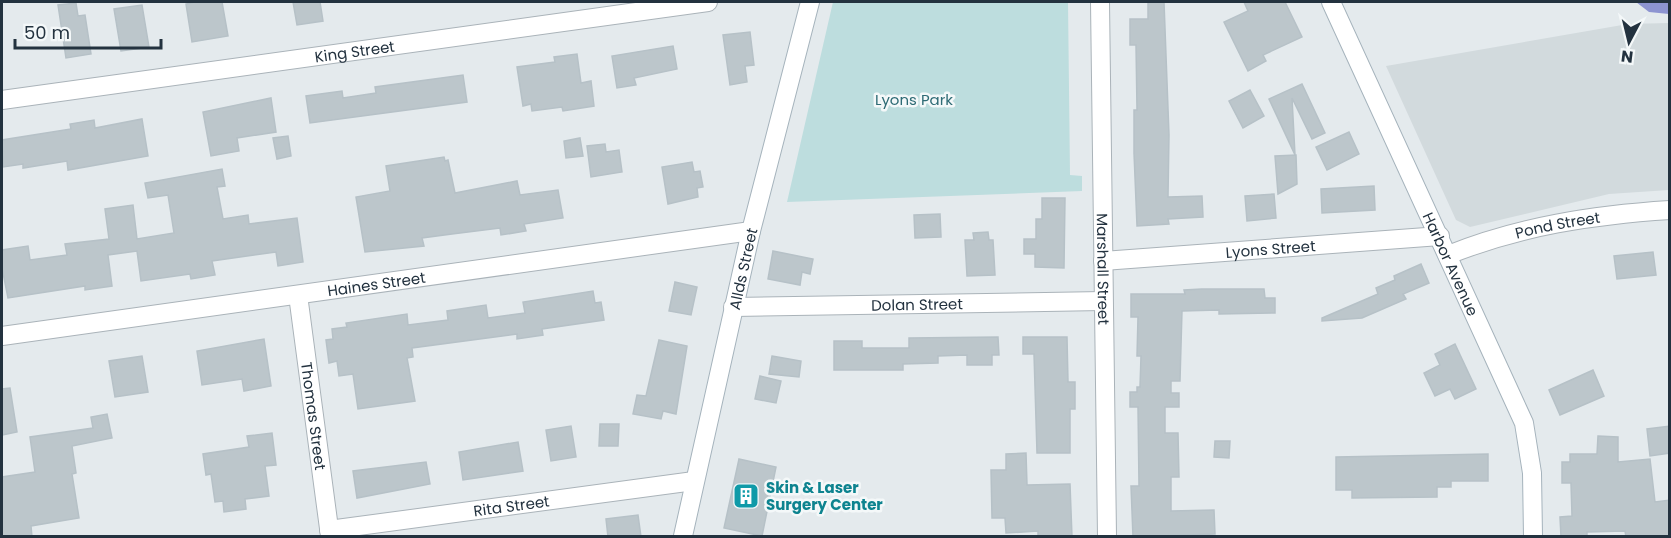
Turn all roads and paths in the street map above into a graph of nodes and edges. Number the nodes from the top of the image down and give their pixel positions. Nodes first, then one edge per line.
1 (708, 2) edge
2 (810, 2) edge
3 (1100, 2) edge
4 (1331, 2) edge
5 (687, 3) edge
6 (2, 100) edge
7 (1670, 210) edge
8 (751, 231) junction
9 (1440, 236) junction
10 (1448, 255) junction
11 (1103, 261) junction
12 (298, 295) junction
13 (1103, 301) junction
14 (733, 307) junction
15 (2, 336) edge
16 (694, 481) junction
17 (330, 533) edge
18 (683, 537) edge
19 (1107, 537) edge
20 (1533, 537) edge

1 - 5 street, King Street
2 - 8 street, Allds Street
3 - 11 street, Marshall Street
4 - 9 street, Harbor Avenue
5 - 6 street, King Street
7 - 10 street, Pond Street
8 - 12 street, Haines Street
8 - 14 street, Allds Street
9 - 10 street, Harbor Avenue
9 - 11 street, Lyons Street
10 - 20 street, Harbor Avenue
11 - 13 street, Marshall Street
12 - 15 street, Haines Street
12 - 17 street, Thomas Street
13 - 14 street, Dolan Street
13 - 19 street, Marshall Street
14 - 16 street, Allds Street
16 - 17 street, Rita Street
16 - 18 street, Allds Street

